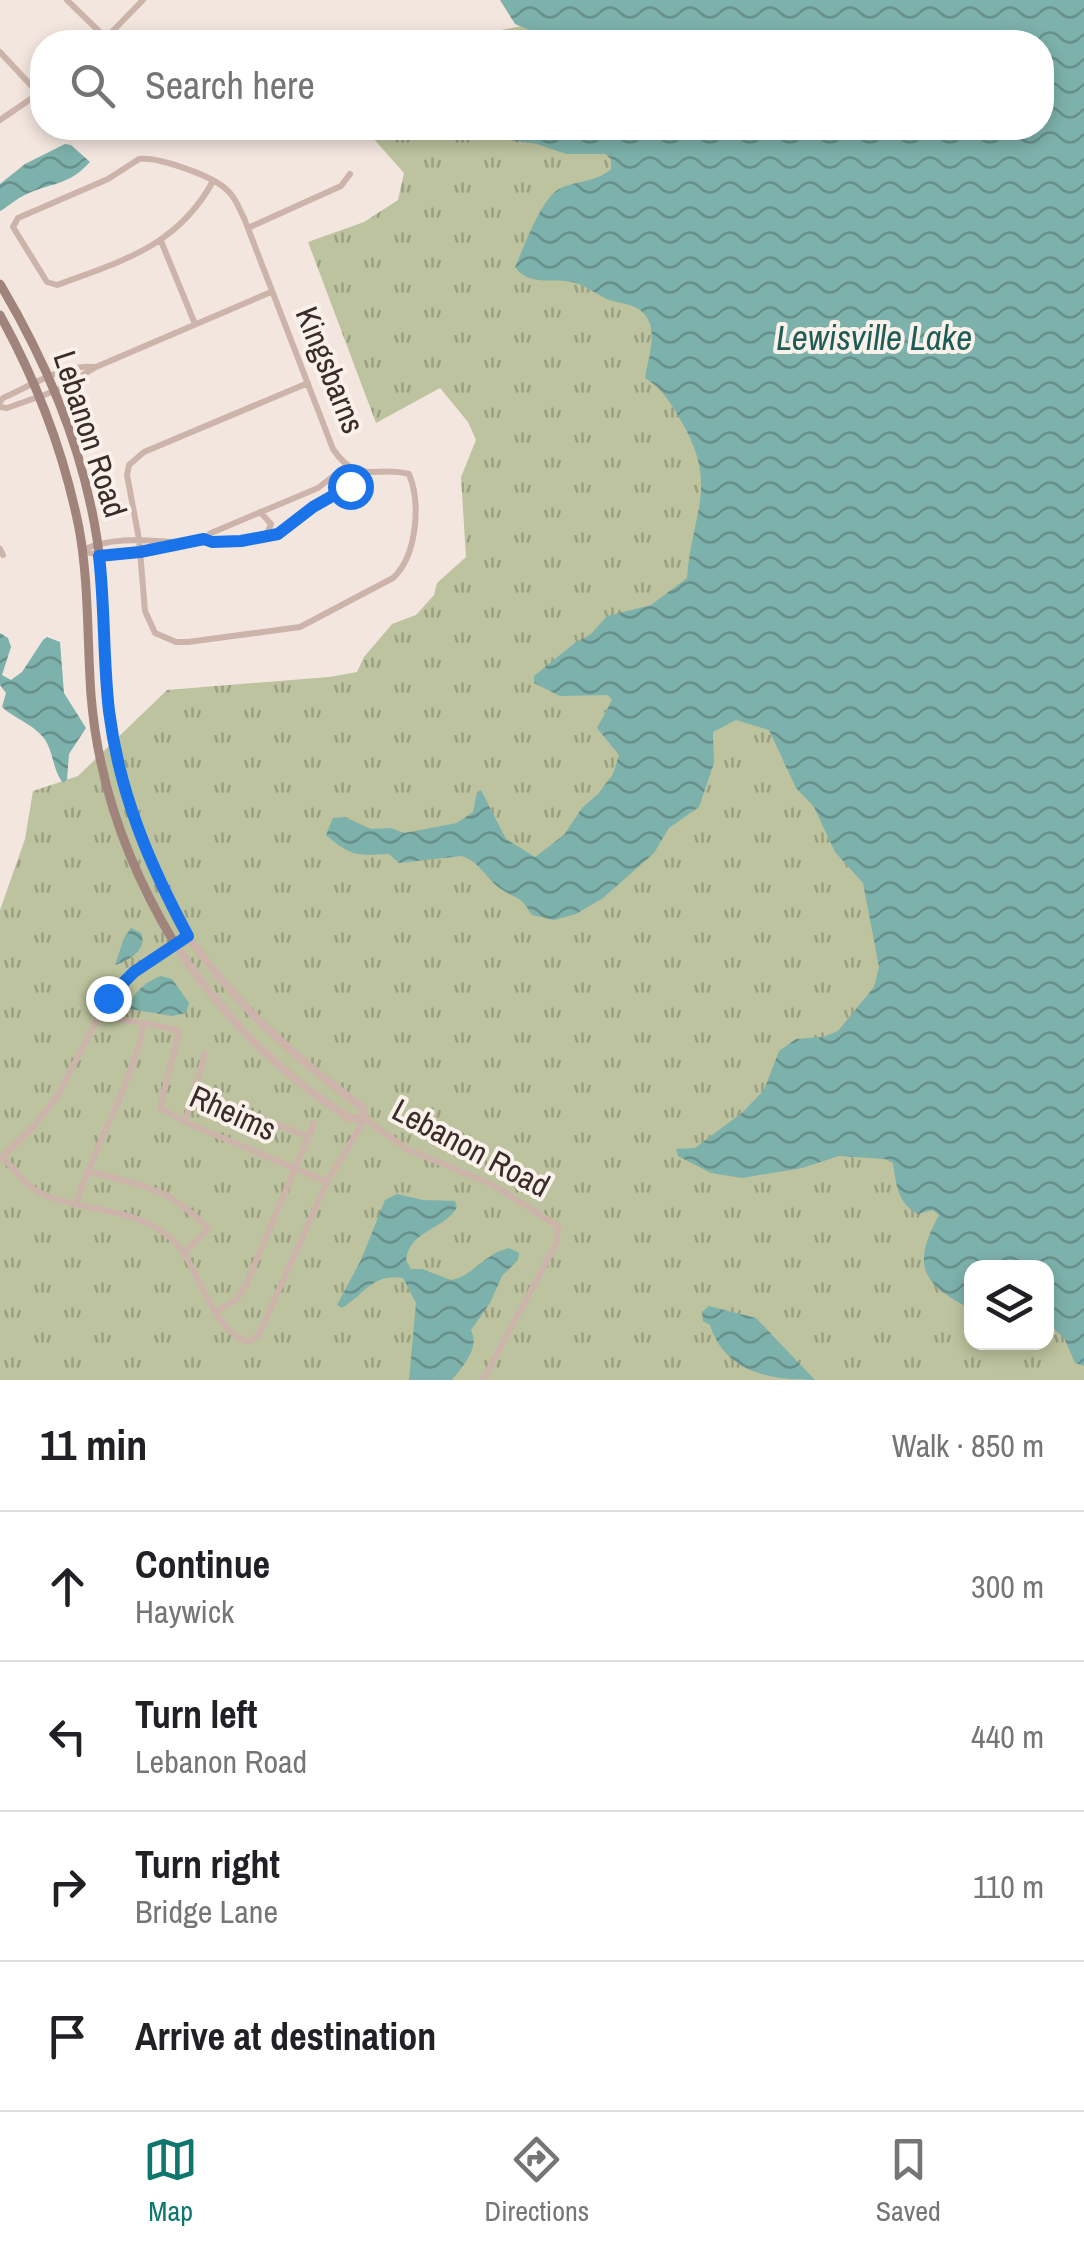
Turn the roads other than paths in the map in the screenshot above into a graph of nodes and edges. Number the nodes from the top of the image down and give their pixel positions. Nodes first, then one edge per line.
1 (67, 0) edge
2 (143, 0) edge
3 (95, 30) edge
4 (114, 30) edge
5 (0, 52) edge
6 (30, 82) edge
7 (30, 100) edge
8 (0, 120) edge
9 (350, 174) dead end
10 (213, 181) junction
11 (248, 228) junction
12 (162, 241) junction
13 (0, 284) edge
14 (271, 292) junction
15 (0, 315) edge
16 (195, 324) junction
17 (96, 367) junction
18 (50, 378) junction
19 (308, 383) junction
20 (34, 384) junction
21 (55, 390) junction
22 (38, 396) junction
23 (0, 405) edge
24 (346, 466) junction
25 (359, 472) junction
26 (314, 489) junction
27 (321, 502) junction
28 (260, 512) junction
29 (265, 537) junction
30 (139, 538) junction
31 (204, 539) junction
32 (122, 540) junction
33 (184, 542) junction
34 (98, 543) junction
35 (81, 551) junction
36 (140, 552) junction
37 (124, 554) junction
38 (99, 556) junction
39 (188, 936) junction
40 (175, 944) junction
41 (98, 1014) junction
42 (144, 1024) junction
43 (284, 1047) junction
44 (205, 1054) dead end
45 (272, 1059) junction
46 (196, 1093) junction
47 (365, 1118) junction
48 (186, 1122) junction
49 (314, 1123) dead end
50 (309, 1137) junction
51 (2, 1158) edge
52 (294, 1167) junction
53 (87, 1171) junction
54 (326, 1182) junction
55 (76, 1204) junction
56 (184, 1252) junction
57 (216, 1312) junction
58 (483, 1380) edge

1 - 3 street
2 - 4 street
5 - 6 street
7 - 8 street
9 - 11 street
10 - 11 street, Kingsbarns
10 - 12 street
10 - 12 street
11 - 14 street, Kingsbarns
12 - 16 street
13 - 18 main road, Lebanon Road
14 - 16 street
14 - 19 street, Kingsbarns
15 - 20 main road, Lebanon Road
16 - 17 street
17 - 18 street
17 - 21 street
18 - 20 street
18 - 21 main road, Lebanon Road
19 - 24 street, Kingsbarns
19 - 30 street
20 - 22 main road, Lebanon Road
20 - 23 street
21 - 22 street
21 - 34 main road, Lebanon Road
22 - 23 street
22 - 35 main road, Lebanon Road
24 - 25 street, Kingsbarns
24 - 26 street
25 - 27 street
25 - 36 street, Kingsbarns
26 - 27 street
26 - 28 street
27 - 29 street
28 - 29 street
28 - 31 street
29 - 31 street
30 - 32 street
30 - 33 street
30 - 36 street
31 - 33 street
32 - 34 street
32 - 37 street
33 - 36 street
34 - 35 street
34 - 38 main road, Lebanon Road
35 - 38 street
35 - 40 main road, Lebanon Road
36 - 37 street
37 - 38 street
38 - 39 main road, Lebanon Road
39 - 40 street
39 - 43 street, Lebanon Road
40 - 41 street
40 - 45 street, Lebanon Road
41 - 42 street, Rheims
41 - 51 street
42 - 48 street, Rheims
42 - 53 street
43 - 45 street
43 - 47 street, Lebanon Road
44 - 46 street
45 - 47 street, Lebanon Road
46 - 48 street
46 - 50 street
47 - 54 street
47 - 58 street, Lebanon Road
48 - 52 street, Rheims
49 - 50 street
50 - 52 street
51 - 55 street
52 - 54 street, Rheims
52 - 57 street
53 - 55 street
53 - 56 street
54 - 57 street
55 - 56 street
56 - 57 street

